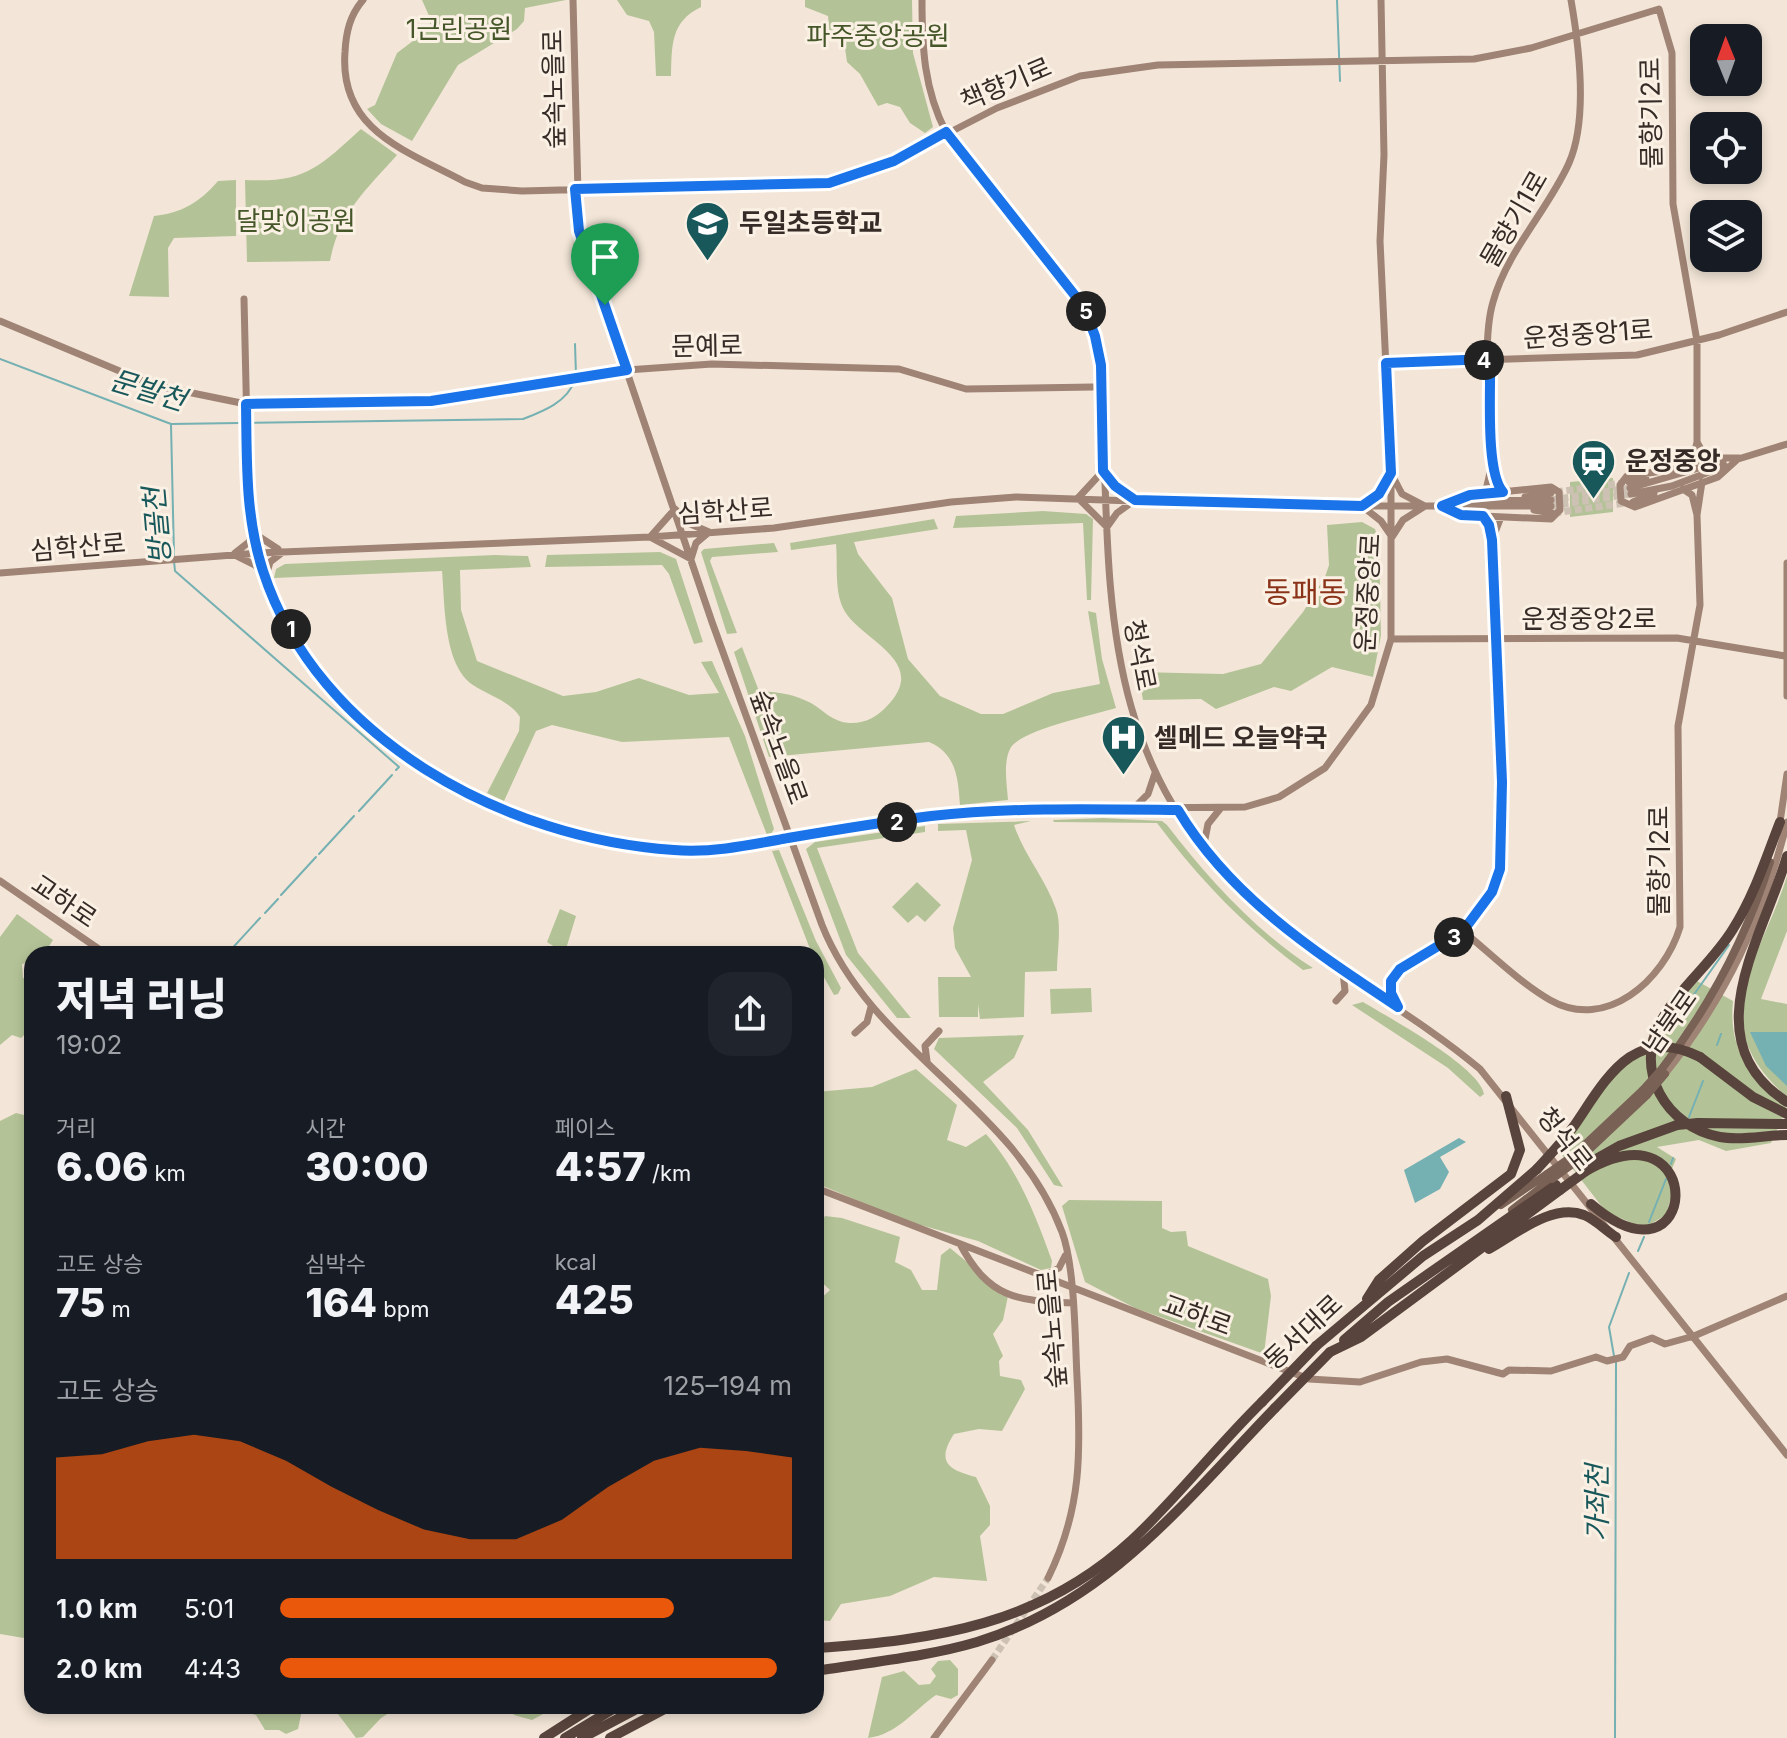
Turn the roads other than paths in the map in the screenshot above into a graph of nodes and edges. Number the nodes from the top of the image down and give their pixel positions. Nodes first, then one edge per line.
1 (363, 0) edge
2 (573, 0) edge
3 (922, 0) edge
4 (1381, 0) edge
5 (1571, 0) edge
6 (1576, 34) junction
7 (1382, 62) junction
8 (1247, 65) joint
9 (946, 132) junction
10 (575, 189) junction
11 (244, 299) dead end
12 (1787, 312) edge
13 (0, 321) edge
14 (1697, 341) junction
15 (1490, 359) junction
16 (1386, 363) junction
17 (627, 370) junction
18 (1093, 387) dead end
19 (246, 408) junction
20 (1697, 442) junction
21 (1787, 444) edge
22 (1738, 459) junction
23 (1493, 460) junction
24 (1707, 460) junction
25 (1692, 464) junction
26 (1103, 471) junction
27 (1391, 473) junction
28 (1702, 482) junction
29 (1683, 489) junction
30 (1485, 494) junction
31 (1504, 496) junction
32 (1078, 498) junction
33 (1105, 498) junction
34 (1135, 500) junction
35 (1362, 506) junction
36 (1391, 506) junction
37 (1425, 506) junction
38 (1442, 506) junction
39 (1452, 506) junction
40 (675, 509) junction
41 (1697, 515) junction
42 (1483, 516) junction
43 (1501, 517) junction
44 (1107, 527) junction
45 (252, 531) junction
46 (709, 532) junction
47 (682, 534) junction
48 (650, 537) junction
49 (1392, 537) junction
50 (1492, 540) junction
51 (283, 551) junction
52 (258, 553) junction
53 (233, 554) junction
54 (691, 559) junction
55 (1787, 563) edge
56 (0, 573) edge
57 (266, 578) junction
58 (1391, 639) junction
59 (1493, 639) junction
60 (1695, 641) junction
61 (1785, 656) edge
62 (1787, 696) edge
63 (1155, 773) junction
64 (1787, 774) edge
65 (1220, 809) junction
66 (1132, 810) junction
67 (1178, 810) junction
68 (1783, 822) edge
69 (790, 838) junction
70 (1203, 849) junction
71 (1787, 856) edge
72 (0, 881) edge
73 (1463, 931) junction
74 (94, 946) edge
75 (1342, 970) junction
76 (1336, 1001) dead end
77 (871, 1007) junction
78 (1398, 1007) junction
79 (939, 1031) dead end
80 (855, 1033) dead end
81 (927, 1063) junction
82 (1506, 1096) junction
83 (1787, 1102) edge
84 (1787, 1114) edge
85 (1787, 1124) edge
86 (1787, 1135) edge
87 (1580, 1163) junction
88 (1550, 1179) junction
89 (824, 1191) edge
90 (1591, 1204) junction
91 (1616, 1237) junction
92 (960, 1244) junction
93 (1066, 1254) junction
94 (1446, 1273) junction
95 (1044, 1276) junction
96 (1070, 1287) junction
97 (1787, 1296) edge
98 (1073, 1303) junction
99 (1362, 1308) junction
100 (1694, 1336) junction
101 (1330, 1352) junction
102 (1787, 1455) edge
103 (1048, 1578) tunnel mouth
104 (900, 1643) junction
105 (824, 1648) edge
106 (824, 1654) edge
107 (992, 1660) tunnel mouth
108 (824, 1667) edge
109 (582, 1714) edge
110 (605, 1714) edge
111 (627, 1714) edge
112 (655, 1714) edge
113 (544, 1738) edge
114 (565, 1738) edge
115 (582, 1738) edge
116 (610, 1738) edge
117 (934, 1738) edge

1 - 10 street, 책향기로
2 - 10 street, 숲속노을로
3 - 9 street, 청석로
4 - 7 street, 운정중앙로
5 - 6 street, 물향기1로
6 - 7 street, 물향기2로
6 - 14 street, 물향기2로
6 - 15 street, 물향기1로
7 - 8 street, 물향기2로
7 - 16 street, 운정중앙로
8 - 9 street, 책향기로
9 - 10 street, 책향기로
9 - 26 street, 청석로
10 - 17 street, 숲속노을로
11 - 19 street, 운정중앙로
12 - 14 street, 운정중앙1로
13 - 19 street, 문예로
14 - 15 street, 운정중앙1로
14 - 20 street, 물향기2로
15 - 16 street, 운정중앙1로
15 - 23 street, 물향기1로
16 - 27 street, 운정중앙로
17 - 18 street, 문예로
17 - 19 street, 문예로
17 - 40 street, 숲속노을로
19 - 45 street, 운정중앙로
20 - 24 street
20 - 25 street, 물향기2로
21 - 22 street
22 - 22 street
22 - 24 street
22 - 28 street
23 - 30 street
23 - 31 street
24 - 25 street
25 - 29 street
26 - 32 street
26 - 33 street, 청석로
26 - 34 street
27 - 35 street
27 - 36 street, 운정중앙로
27 - 37 street
28 - 29 street
28 - 41 street, 물향기2로
29 - 41 street
30 - 31 street
30 - 38 street
31 - 39 street
31 - 39 street
31 - 43 street
32 - 33 street, 심학산로
32 - 44 street
32 - 46 street, 심학산로
33 - 34 street, 심학산로
33 - 44 street, 청석로
34 - 35 street, 심학산로
34 - 44 street
35 - 36 street, 심학산로
35 - 49 street
36 - 37 street, 심학산로
36 - 49 street, 운정중앙로
37 - 38 street, 심학산로
37 - 49 street
38 - 39 street, 심학산로
38 - 42 street
40 - 46 street
40 - 47 street, 숲속노을로
40 - 48 street
41 - 60 street, 물향기2로
42 - 43 street
42 - 50 street
43 - 50 street
44 - 63 street, 청석로
45 - 51 street
45 - 52 street, 운정중앙로
45 - 53 street
46 - 47 street, 심학산로
46 - 54 street
47 - 48 street, 심학산로
47 - 54 street, 숲속노을로
48 - 51 street, 심학산로
48 - 54 street
49 - 58 street, 운정중앙로
50 - 59 street
51 - 52 street, 심학산로
51 - 57 street
52 - 53 street, 심학산로
52 - 57 street, 운정중앙로
53 - 56 street, 심학산로
53 - 57 street
54 - 69 street, 숲속노을로
55 - 61 street
57 - 69 street, 운정중앙로
58 - 59 street, 운정중앙2로
58 - 65 street, 운정중앙로
59 - 60 street, 운정중앙2로
59 - 73 street
60 - 61 street, 운정중앙2로
60 - 73 street, 물향기2로
61 - 62 street
63 - 66 street
63 - 67 street, 청석로
64 - 68 street, 남북로
65 - 67 street, 운정중앙로
65 - 70 street
66 - 67 street, 운정중앙로
66 - 69 street, 운정중앙로
67 - 70 street, 청석로
68 - 86 highway
68 - 87 main road, 남북로, bridge
69 - 77 street, 숲속노을로
70 - 75 street, 청석로
71 - 83 highway
72 - 74 street, 교하로
73 - 78 street
75 - 76 street
75 - 78 street, 청석로
77 - 80 street
77 - 81 street, 숲속노을로
78 - 82 street, 청석로
79 - 81 street
81 - 93 street, 숲속노을로
82 - 90 street, 청석로
82 - 99 highway
84 - 88 highway, 동서대로, bridge
85 - 87 highway, 동서대로, bridge
87 - 88 highway, 동서대로, bridge
87 - 90 highway
88 - 94 highway
88 - 99 highway, 동서대로
88 - 101 highway, 동서대로
89 - 92 street, 교하로
90 - 91 street, 청석로
91 - 94 highway
91 - 100 street, 청석로
92 - 95 street, 교하로
92 - 98 street
93 - 95 street
93 - 96 street, 숲속노을로
94 - 101 highway
95 - 96 street, 교하로
96 - 98 street, 숲속노을로
96 - 100 street, 교하로
97 - 100 street, 교하로
98 - 103 street, 숲속노을로
99 - 104 highway, 동서대로, bridge
100 - 102 street, 청석로
101 - 108 highway, 동서대로, bridge
104 - 105 highway, 동서대로
104 - 106 highway
107 - 117 street
109 - 113 highway
110 - 114 highway
111 - 115 highway
112 - 116 highway

